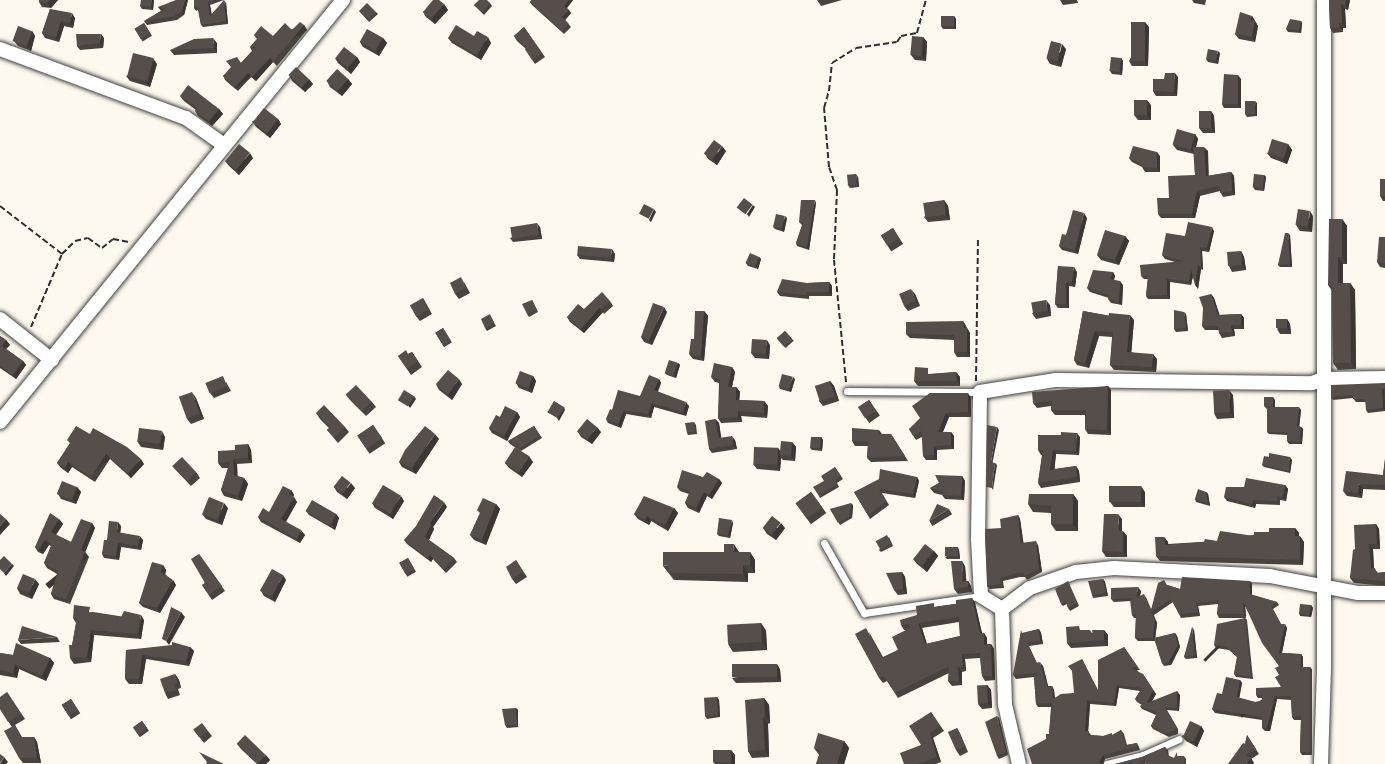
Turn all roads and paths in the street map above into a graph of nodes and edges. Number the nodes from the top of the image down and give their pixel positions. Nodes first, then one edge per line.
1 (343, 0) edge
2 (926, 0) edge
3 (1324, 0) edge
4 (0, 49) edge
5 (224, 145) junction
6 (0, 206) edge
7 (978, 240) dead end
8 (144, 246) junction
9 (62, 254) junction
10 (0, 319) edge
11 (22, 338) junction
12 (52, 360) junction
13 (1385, 378) edge
14 (1323, 379) junction
15 (847, 391) joint
16 (980, 392) junction
17 (0, 422) edge
18 (824, 543) dead end
19 (1323, 585) junction
20 (1385, 593) edge
21 (981, 596) junction
22 (1002, 609) junction
23 (1179, 739) dead end
24 (1019, 764) edge
25 (1107, 764) edge
26 (1321, 764) edge

1 - 5 street
2 - 15 path
3 - 14 street
4 - 5 street
5 - 8 street
6 - 9 path
7 - 16 path
8 - 9 path
8 - 12 street
9 - 11 path
10 - 11 street
11 - 12 street
12 - 17 street
13 - 14 street
14 - 16 street
14 - 19 street
15 - 16 lane
16 - 21 street
18 - 21 lane
19 - 20 street
19 - 22 street
19 - 26 street
21 - 22 street
22 - 24 street
23 - 25 lane

